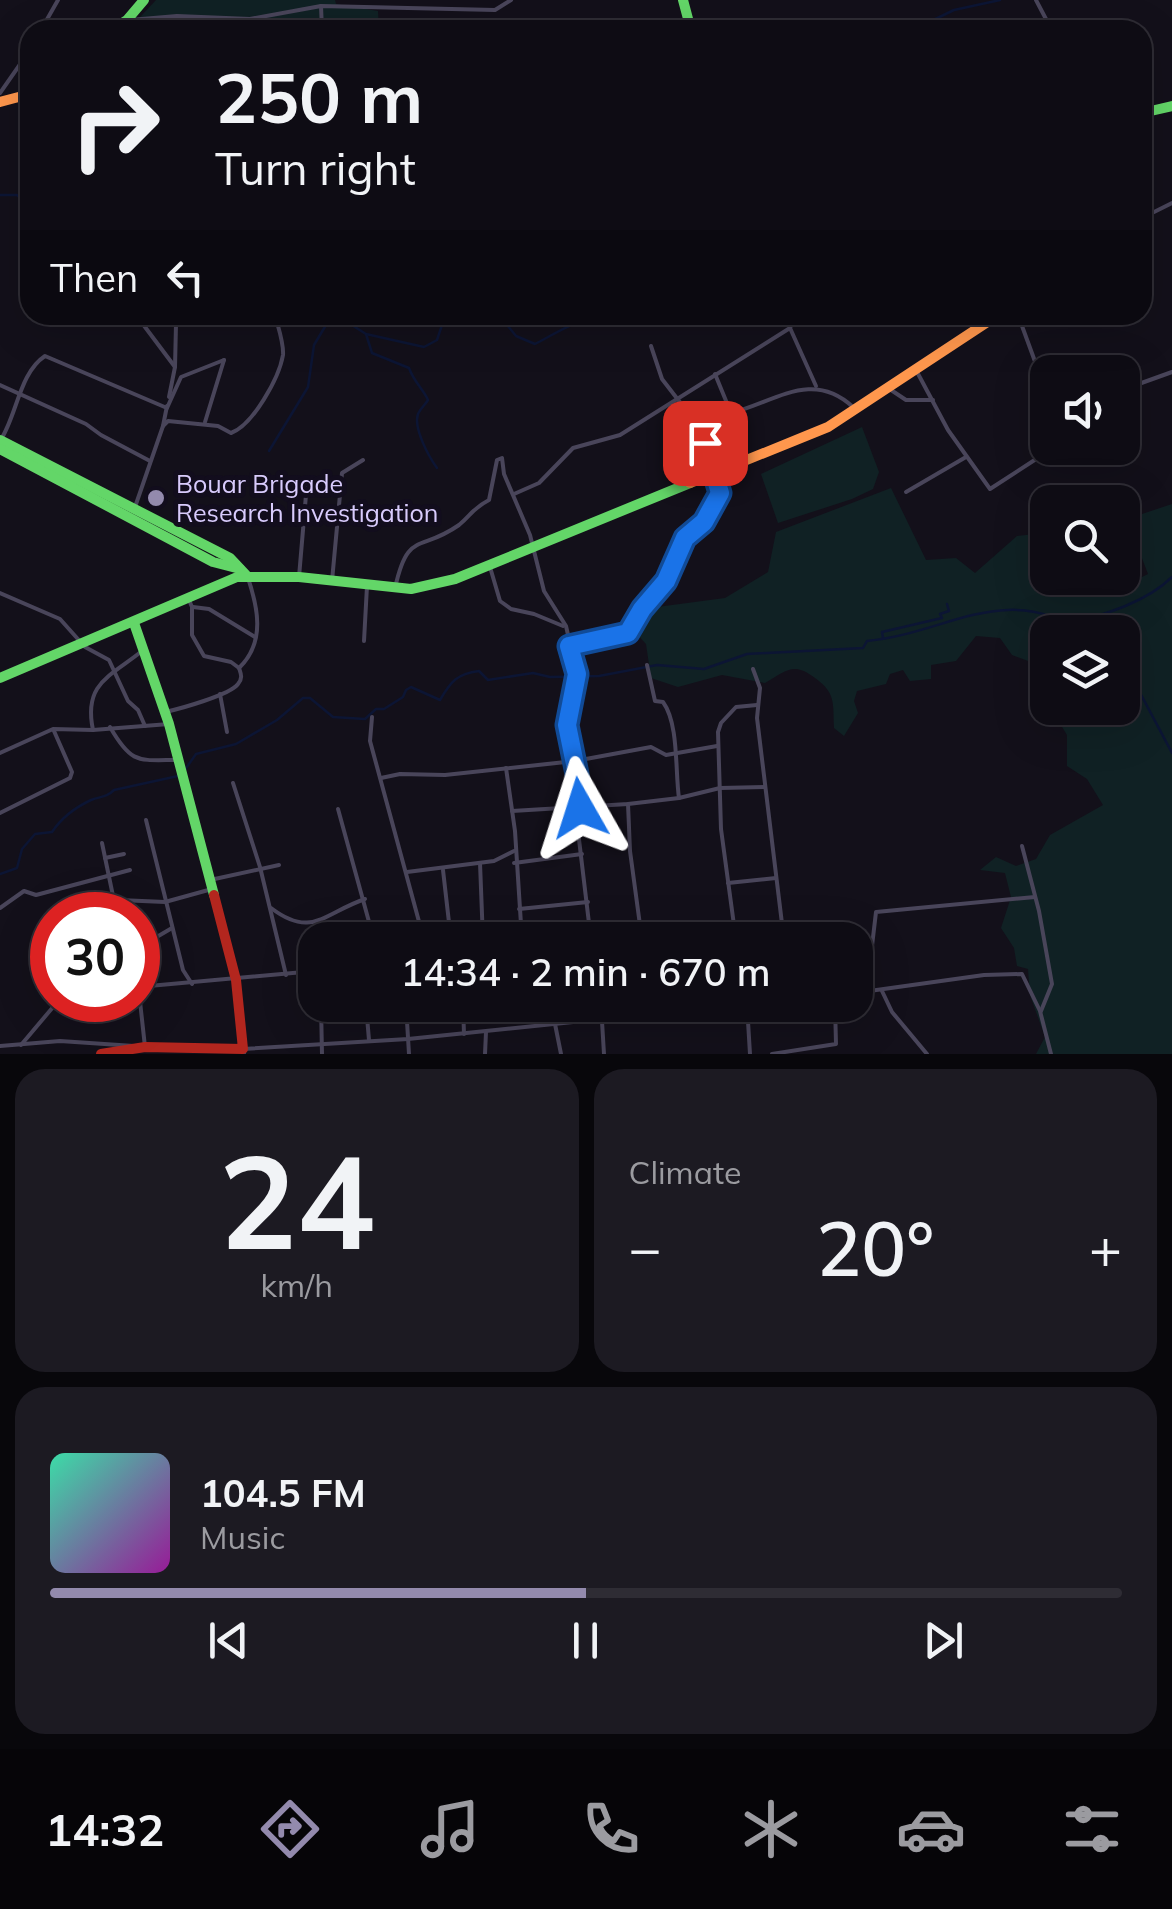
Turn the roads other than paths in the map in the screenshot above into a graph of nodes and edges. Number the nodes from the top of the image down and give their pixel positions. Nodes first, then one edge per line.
1 (144, 0) edge
2 (511, 0) edge
3 (321, 6) junction
4 (128, 20) joint
5 (322, 20) edge
6 (20, 64) edge
7 (0, 93) edge
8 (144, 325) edge
9 (176, 325) edge
10 (278, 325) edge
11 (791, 325) edge
12 (983, 325) edge
13 (1022, 325) edge
14 (790, 328) junction
15 (651, 346) dead end
16 (1033, 355) edge
17 (175, 367) junction
18 (916, 369) junction
19 (1172, 372) edge
20 (716, 374) junction
21 (1140, 384) edge
22 (0, 385) edge
23 (816, 386) junction
24 (888, 388) junction
25 (22, 394) junction
26 (676, 399) junction
27 (933, 400) junction
28 (166, 408) junction
29 (856, 409) junction
30 (204, 424) junction
31 (163, 426) junction
32 (0, 441) edge
33 (0, 450) edge
34 (966, 457) junction
35 (363, 460) dead end
36 (150, 461) junction
37 (1030, 462) edge
38 (717, 474) junction
39 (307, 483) dead end
40 (906, 492) dead end
41 (514, 494) junction
42 (133, 513) junction
43 (534, 549) junction
44 (490, 566) junction
45 (244, 572) junction
46 (300, 577) junction
47 (332, 582) junction
48 (366, 586) junction
49 (396, 588) junction
50 (0, 593) edge
51 (190, 602) junction
52 (134, 623) junction
53 (566, 626) junction
54 (255, 637) junction
55 (81, 642) junction
56 (364, 642) dead end
57 (569, 646) junction
58 (142, 651) junction
59 (647, 666) dead end
60 (239, 668) junction
61 (753, 669) dead end
62 (116, 671) junction
63 (0, 678) edge
64 (220, 694) junction
65 (757, 705) junction
66 (372, 717) dead end
67 (167, 718) junction
68 (145, 726) junction
69 (110, 728) junction
70 (53, 729) junction
71 (93, 730) junction
72 (226, 732) dead end
73 (717, 746) junction
74 (0, 753) edge
75 (676, 754) junction
76 (575, 761) junction
77 (506, 768) junction
78 (180, 769) junction
79 (382, 778) junction
80 (233, 783) dead end
81 (765, 787) junction
82 (720, 788) junction
83 (680, 798) junction
84 (628, 804) junction
85 (580, 808) junction
86 (338, 809) dead end
87 (512, 811) junction
88 (0, 813) edge
89 (146, 820) dead end
90 (102, 844) dead end
91 (1022, 846) dead end
92 (514, 851) junction
93 (124, 854) dead end
94 (582, 854) junction
95 (105, 858) junction
96 (480, 863) junction
97 (514, 863) junction
98 (279, 865) dead end
99 (260, 867) junction
100 (443, 868) junction
101 (130, 870) dead end
102 (406, 872) junction
103 (108, 876) junction
104 (776, 878) junction
105 (728, 883) junction
106 (211, 885) junction
107 (1035, 897) junction
108 (365, 899) junction
109 (165, 902) junction
110 (588, 902) junction
111 (0, 908) edge
112 (271, 908) junction
113 (519, 910) junction
114 (320, 922) edge
115 (370, 922) edge
116 (419, 922) edge
117 (449, 922) edge
118 (482, 922) edge
119 (520, 922) edge
120 (590, 922) edge
121 (640, 922) edge
122 (733, 922) edge
123 (782, 922) edge
124 (298, 923) edge
125 (172, 928) junction
126 (160, 935) edge
127 (873, 938) edge
128 (298, 973) edge
129 (286, 974) junction
130 (236, 980) junction
131 (192, 984) junction
132 (160, 985) edge
133 (882, 991) junction
134 (873, 992) edge
135 (1040, 1011) junction
136 (40, 1022) edge
137 (145, 1022) edge
138 (321, 1022) edge
139 (368, 1022) edge
140 (407, 1022) edge
141 (464, 1022) edge
142 (571, 1022) edge
143 (603, 1022) edge
144 (748, 1022) edge
145 (835, 1022) edge
146 (555, 1024) junction
147 (486, 1032) junction
148 (464, 1034) junction
149 (408, 1039) junction
150 (370, 1042) junction
151 (22, 1044) junction
152 (0, 1046) edge
153 (322, 1046) junction
154 (150, 1049) edge
155 (102, 1050) edge
156 (244, 1052) edge
157 (322, 1054) edge
158 (409, 1054) edge
159 (485, 1054) edge
160 (561, 1054) edge
161 (604, 1054) edge
162 (750, 1054) edge
163 (772, 1054) edge
164 (927, 1054) edge
165 (1051, 1054) edge

1 - 4 main road
2 - 3 street
3 - 4 street
3 - 5 street
6 - 7 street
8 - 17 street
9 - 17 street
10 - 30 street
11 - 14 street
12 - 18 main road
13 - 16 street
14 - 20 street
14 - 23 street
15 - 26 street
17 - 28 street
18 - 24 main road
18 - 27 street
19 - 21 street
20 - 23 street
20 - 26 street
22 - 25 street
23 - 29 street
24 - 27 street
24 - 29 main road
25 - 28 street
25 - 32 street
25 - 36 street
26 - 38 street
26 - 41 street
27 - 34 street
28 - 30 street
28 - 31 street
29 - 38 main road
30 - 31 street
31 - 36 street
32 - 42 main road
33 - 42 main road
34 - 37 street
34 - 40 street
35 - 47 street
36 - 42 street
38 - 43 main road
38 - 57 street
39 - 46 street
41 - 43 street
41 - 49 street
42 - 45 main road
43 - 44 main road
43 - 53 street
44 - 49 main road
44 - 53 street
45 - 46 main road
45 - 51 main road
45 - 54 street
46 - 47 main road
47 - 48 main road
48 - 49 main road
48 - 56 street
50 - 55 street
51 - 52 main road
51 - 54 street
51 - 60 street
52 - 55 main road
52 - 58 main road
53 - 57 street
54 - 60 street
55 - 62 street
55 - 63 main road
57 - 76 street
58 - 62 street
58 - 67 main road
59 - 75 street
60 - 64 street
61 - 65 street
62 - 68 street
62 - 71 street
64 - 67 street
64 - 72 street
65 - 73 street
65 - 81 street
66 - 79 street
67 - 68 street
67 - 78 main road
68 - 69 street
69 - 71 street
69 - 78 street
70 - 71 street
70 - 74 street
70 - 88 street
73 - 75 street
73 - 82 street
75 - 76 street
75 - 83 street
76 - 77 street
76 - 85 street
77 - 79 street
77 - 87 street
78 - 106 main road
79 - 102 street
80 - 99 street
81 - 82 street
81 - 104 street
82 - 83 street
82 - 105 street
83 - 84 street
84 - 85 street
84 - 121 street
85 - 87 street
85 - 94 street
86 - 108 street
87 - 92 street
89 - 109 street
90 - 95 street
91 - 107 street
92 - 96 street
92 - 97 street
93 - 95 street
94 - 97 street
94 - 110 street
95 - 103 street
96 - 100 street
96 - 118 street
97 - 113 street
98 - 99 street
99 - 106 street
99 - 112 street
100 - 102 street
100 - 117 street
101 - 103 street
102 - 116 street
103 - 109 street
103 - 111 street
104 - 105 street
104 - 123 street
105 - 122 street
106 - 109 street
106 - 130 main road
107 - 127 street
107 - 135 street
108 - 114 street
108 - 115 street
109 - 125 street
110 - 113 street
110 - 120 street
112 - 124 street
112 - 129 street
113 - 119 street
125 - 126 street
125 - 131 street
128 - 129 street
129 - 130 street
130 - 131 street
130 - 156 main road
131 - 132 street
133 - 134 street
133 - 135 street
133 - 164 street
135 - 165 street
136 - 151 street
137 - 154 street
138 - 153 street
139 - 150 street
140 - 149 street
141 - 148 street
142 - 146 street
143 - 161 street
144 - 162 street
145 - 163 street
146 - 147 street
146 - 160 street
147 - 148 street
147 - 159 street
148 - 149 street
149 - 150 street
149 - 158 street
150 - 153 street
151 - 152 street
151 - 155 street
153 - 156 street
153 - 157 street
154 - 155 main road
154 - 156 main road

